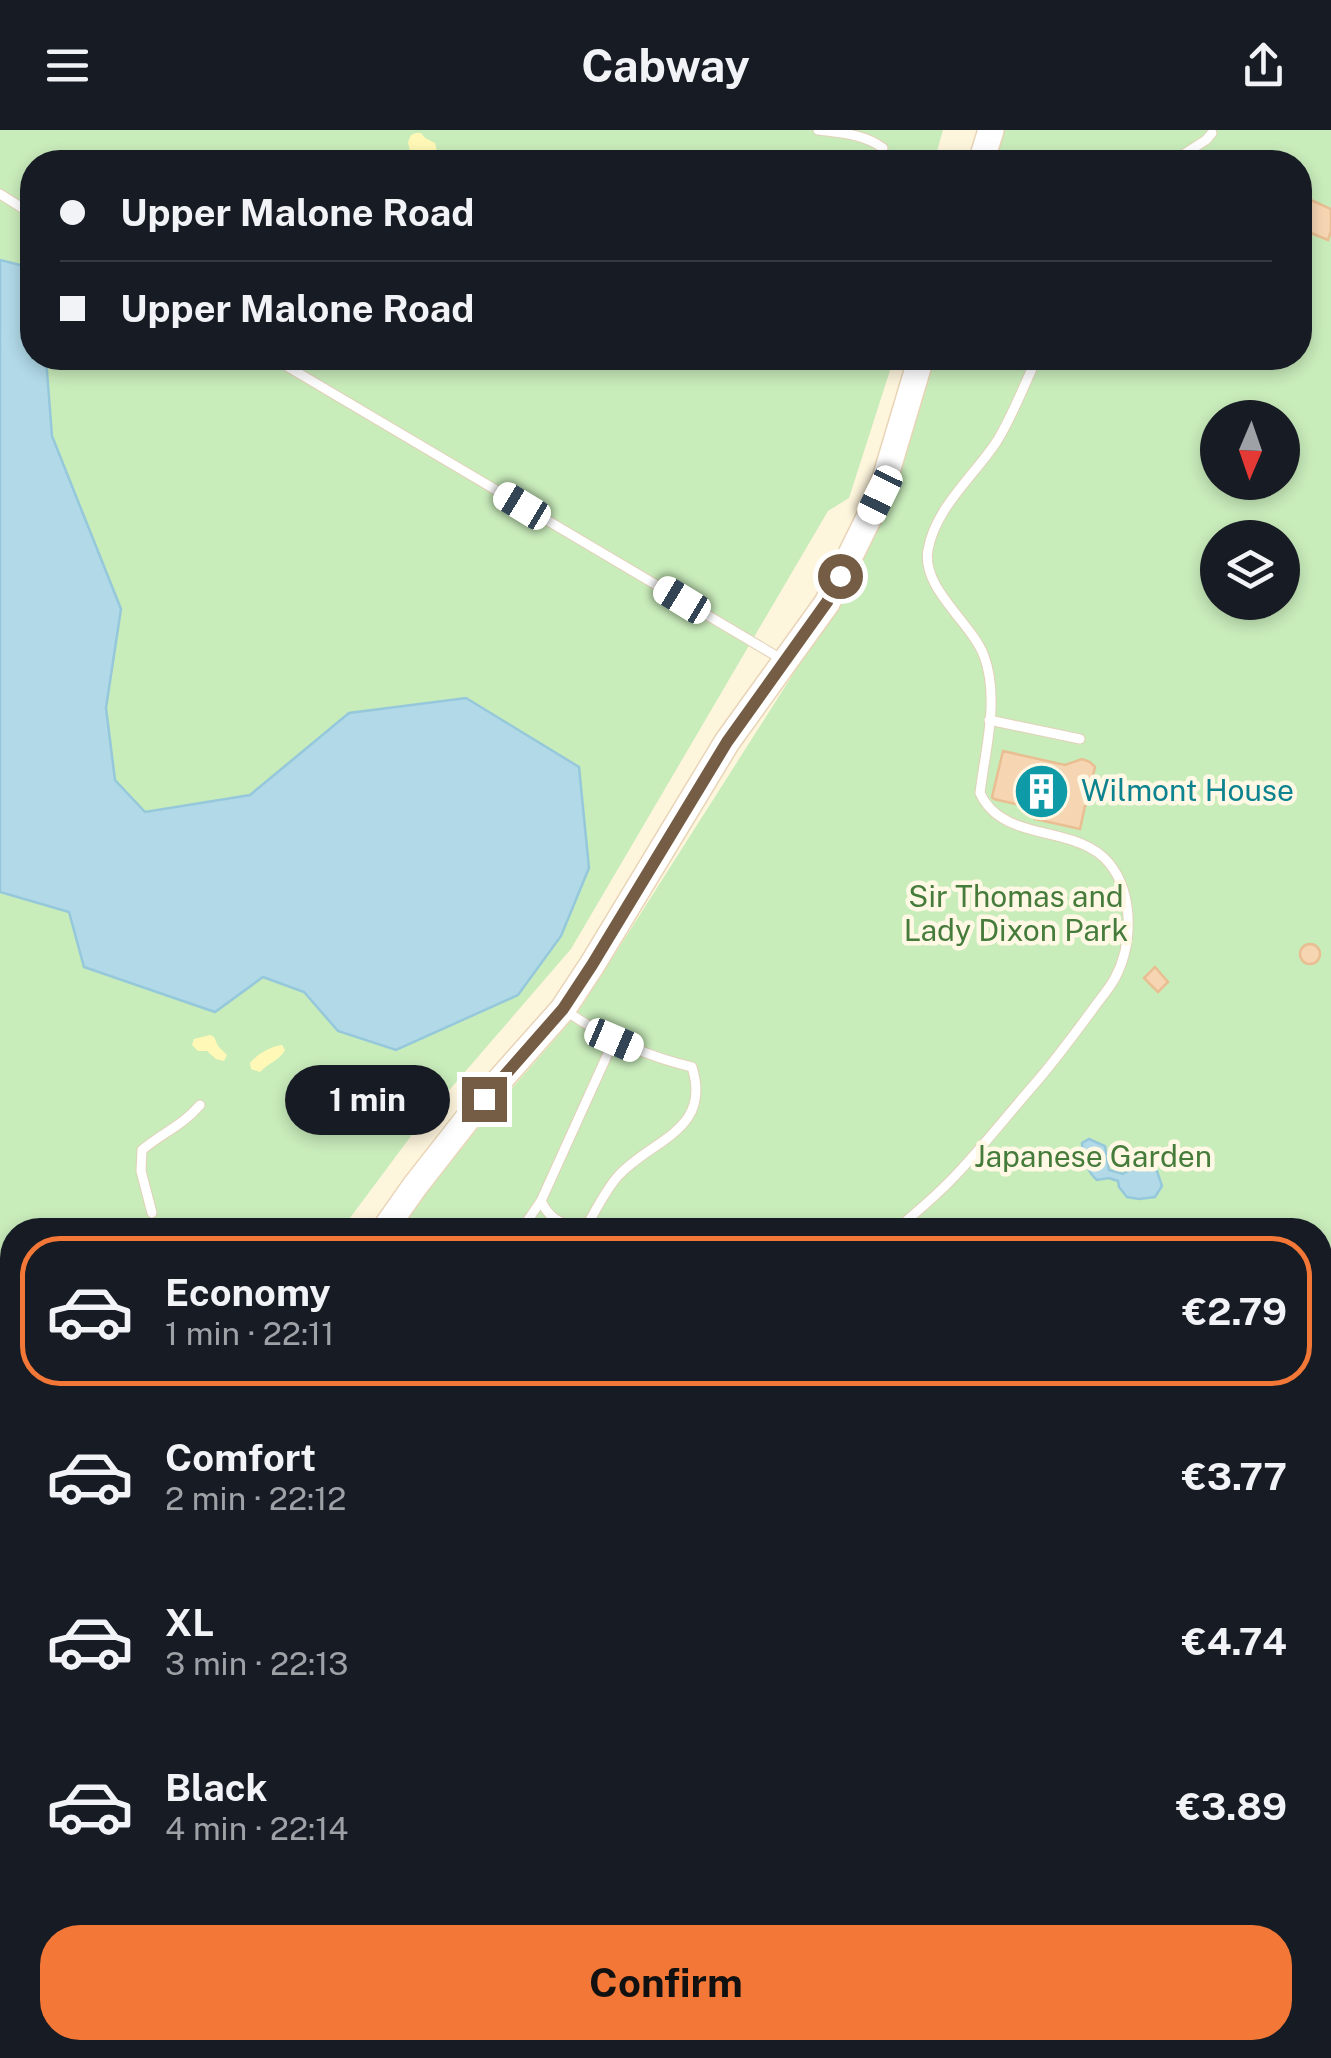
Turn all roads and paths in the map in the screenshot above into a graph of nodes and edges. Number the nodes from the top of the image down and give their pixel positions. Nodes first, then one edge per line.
1 (818, 130) edge
2 (1212, 133) dead end
3 (883, 148) dead end
4 (1191, 150) edge
5 (293, 370) edge
6 (917, 370) edge
7 (1031, 370) edge
8 (785, 662) junction
9 (989, 720) junction
10 (1080, 739) dead end
11 (563, 1009) junction
12 (614, 1040) junction
13 (200, 1105) dead end
14 (541, 1201) junction
15 (152, 1213) dead end
16 (392, 1218) edge
17 (529, 1218) edge
18 (553, 1218) edge
19 (594, 1218) edge
20 (909, 1218) edge

1 - 3 lane
2 - 4 lane
5 - 8 lane
6 - 8 main road
7 - 9 lane
8 - 11 main road
9 - 10 lane
9 - 20 lane
11 - 12 lane
11 - 16 main road
12 - 14 lane
12 - 19 lane
13 - 15 lane
14 - 17 lane
14 - 18 lane

